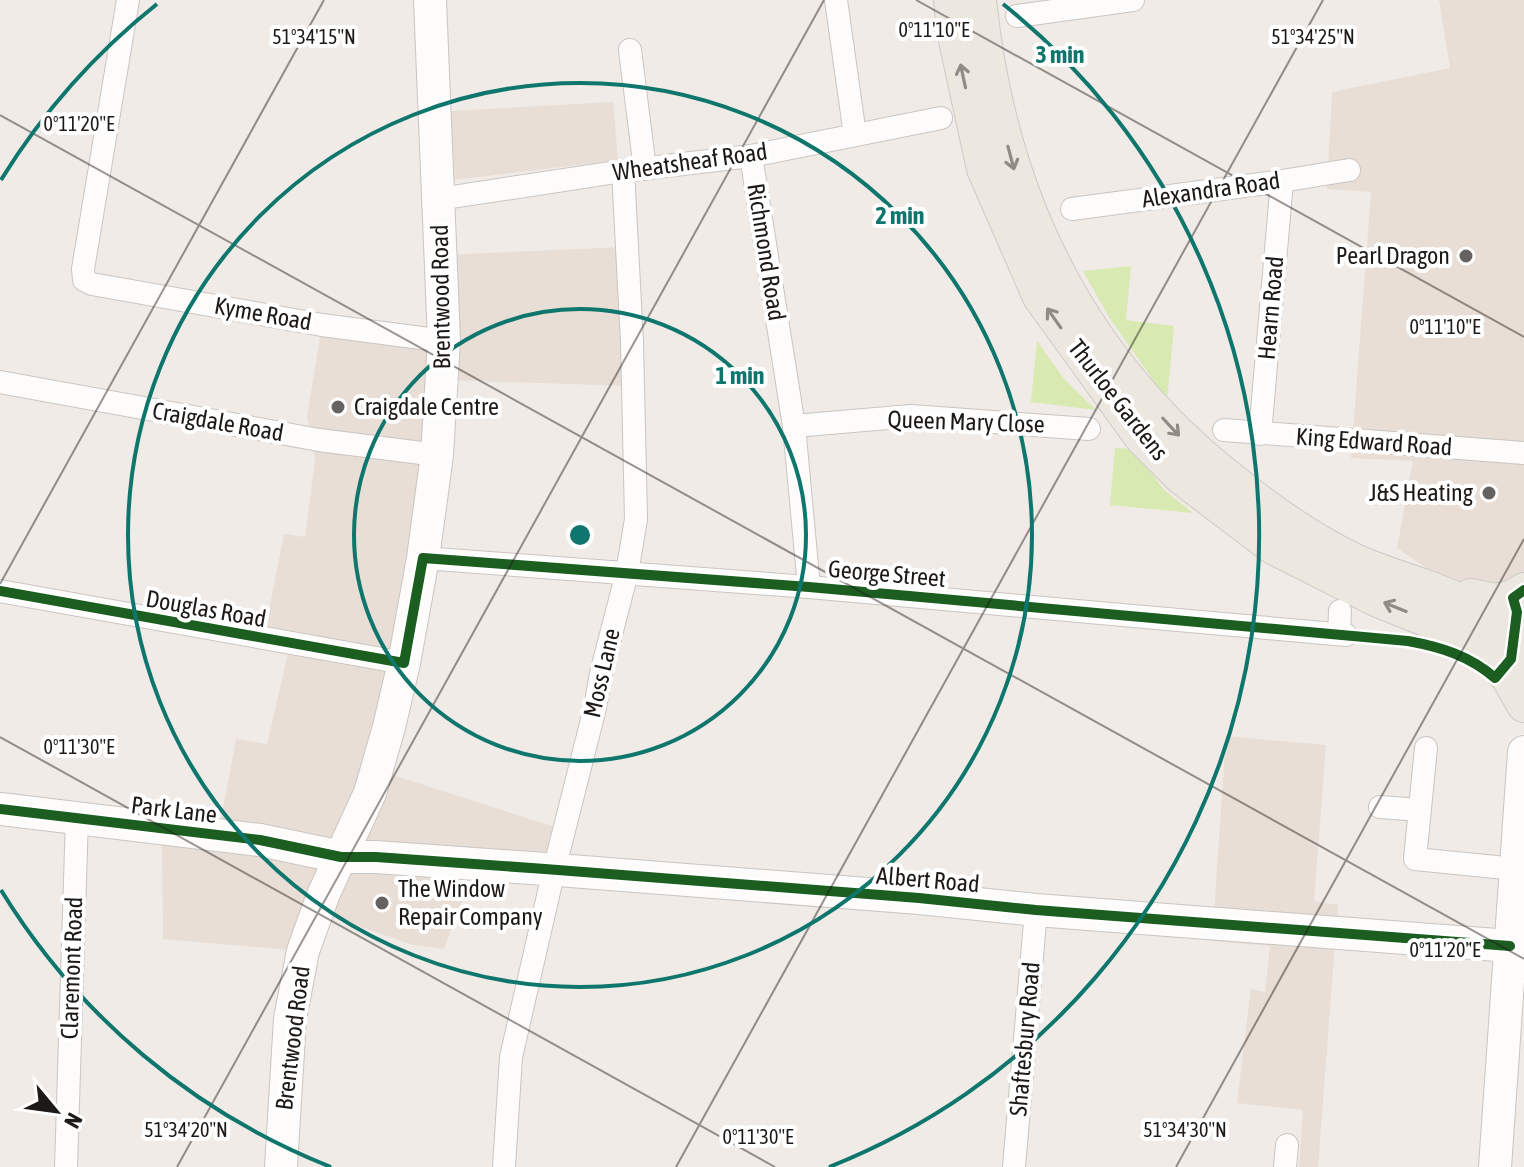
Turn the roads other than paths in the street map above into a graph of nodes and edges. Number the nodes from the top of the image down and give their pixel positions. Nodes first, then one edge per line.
1 (128, 0) edge
2 (430, 0) edge
3 (836, 0) edge
4 (951, 0) edge
5 (979, 0) edge
6 (1133, 0) edge
7 (1017, 16) dead end
8 (630, 50) dead end
9 (941, 118) dead end
10 (855, 135) junction
11 (751, 156) junction
12 (634, 170) junction
13 (1349, 170) dead end
14 (1282, 181) junction
15 (439, 199) junction
16 (1072, 209) dead end
17 (444, 341) junction
18 (0, 382) edge
19 (794, 426) junction
20 (1089, 429) dead end
21 (1224, 430) dead end
22 (1260, 434) junction
23 (1524, 453) edge
24 (437, 455) junction
25 (423, 558) junction
26 (627, 573) junction
27 (1423, 586) junction
28 (809, 587) junction
29 (1524, 590) edge
30 (0, 591) edge
31 (1340, 611) dead end
32 (1524, 626) edge
33 (1468, 636) junction
34 (1524, 655) edge
35 (404, 663) junction
36 (1524, 705) edge
37 (1426, 748) dead end
38 (1524, 752) edge
39 (1380, 807) dead end
40 (0, 809) edge
41 (1420, 810) junction
42 (77, 817) junction
43 (1519, 854) edge
44 (341, 857) junction
45 (554, 870) junction
46 (1036, 910) junction
47 (1510, 946) junction
48 (66, 1167) edge
49 (281, 1167) edge
50 (504, 1167) edge
51 (1014, 1167) edge
52 (1495, 1167) edge

1 - 17 street, Kyme Road
2 - 15 street, Brentwood Road
3 - 10 street
33 -> 4 main road, Thurloe Gardens
5 -> 27 main road, Thurloe Gardens
6 - 7 street
8 - 12 street, Moss Lane
9 - 10 street, Wheatsheaf Road
10 - 11 street, Wheatsheaf Road
11 - 12 street, Wheatsheaf Road
11 - 19 street, Richmond Road
12 - 15 street, Wheatsheaf Road
12 - 26 street, Moss Lane
13 - 14 street, Alexandra Road
14 - 16 street, Alexandra Road
14 - 22 street, Hearn Road
15 - 17 street, Brentwood Road
17 - 24 street, Brentwood Road
18 - 24 street, Craigdale Road
19 - 20 street, Queen Mary Close
19 - 28 street, Richmond Road
21 - 22 street, King Edward Road
22 - 23 street, King Edward Road
24 - 25 street, Brentwood Road
25 - 26 street, George Street
25 - 35 street, Brentwood Road
26 - 28 street, George Street
26 - 45 street, Moss Lane
27 - 29 main road
27 - 32 main road, Thurloe Gardens
28 - 31 street, George Street
30 - 35 street, Douglas Road
33 - 34 main road, Thurloe Gardens
33 - 36 main road
35 - 44 street, Brentwood Road
37 - 41 street
38 - 43 street
39 - 41 street
40 - 42 street, Park Lane
41 - 43 street
42 - 44 street, Park Lane
42 - 48 street, Claremont Road
43 - 47 street
44 - 45 street, Albert Road
44 - 49 street, Brentwood Road
45 - 46 street, Albert Road
45 - 50 street, Moss Lane
46 - 47 street, Albert Road
46 - 51 street, Shaftesbury Road
47 - 52 street

